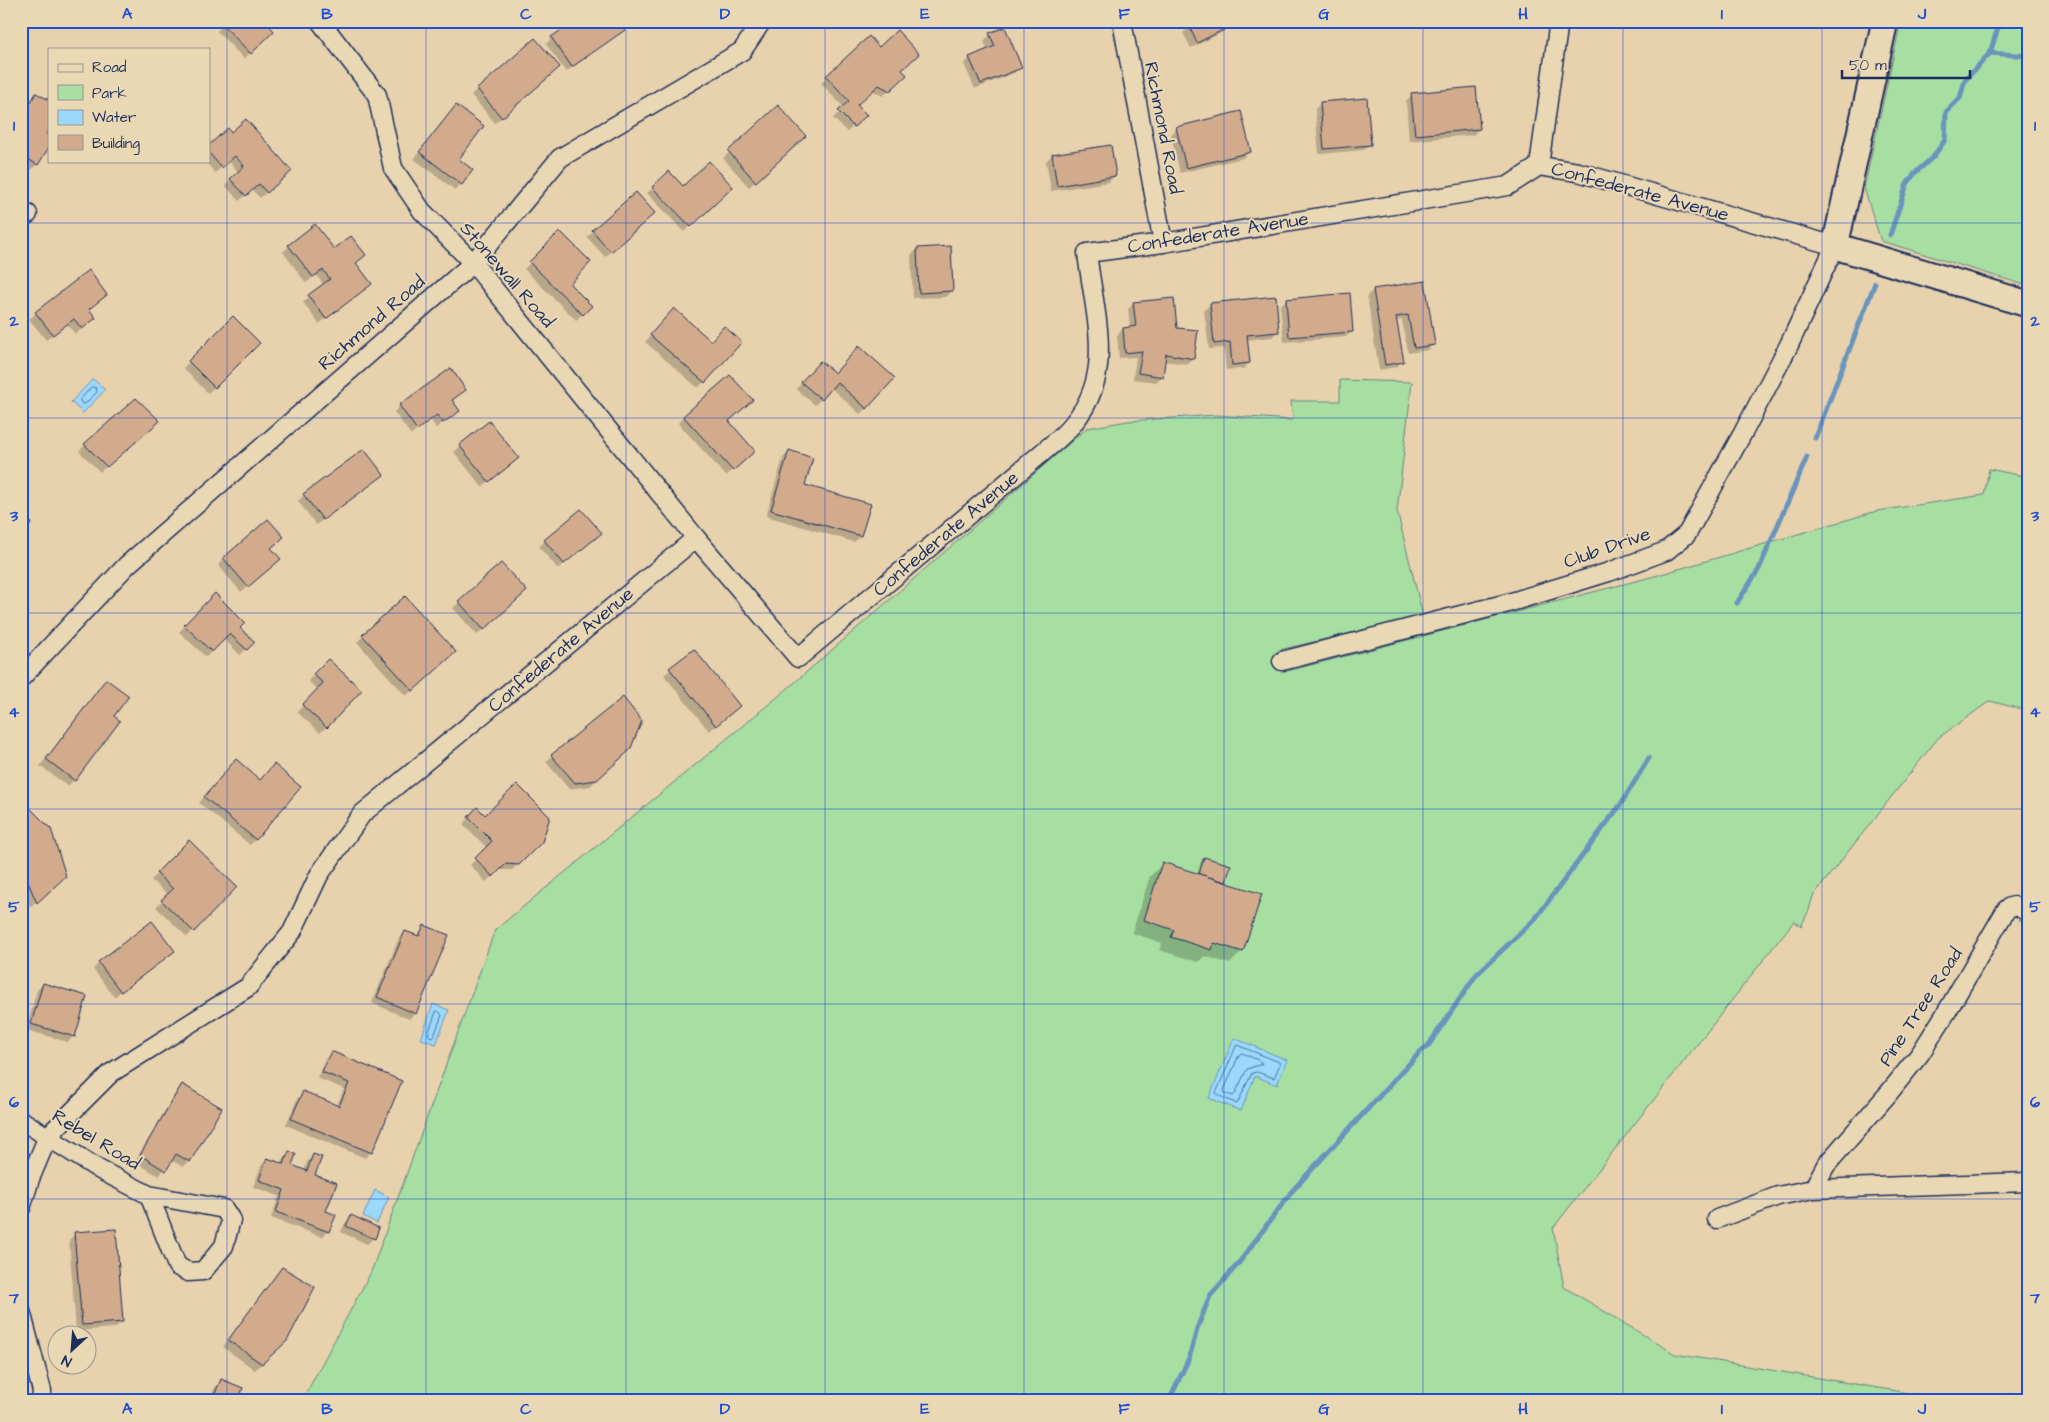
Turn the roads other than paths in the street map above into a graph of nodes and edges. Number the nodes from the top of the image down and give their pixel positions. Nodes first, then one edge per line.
1 (320, 21) edge
2 (762, 21) edge
3 (1122, 21) edge
4 (1560, 21) edge
5 (1885, 21) edge
6 (1539, 166) junction
7 (1163, 243) junction
8 (1835, 246) junction
9 (473, 263) junction
10 (2028, 304) edge
11 (696, 538) junction
12 (1282, 661) dead end
13 (21, 678) edge
14 (2028, 913) edge
15 (21, 1120) edge
16 (48, 1136) junction
17 (2028, 1182) edge
18 (1813, 1189) junction
19 (149, 1195) junction
20 (21, 1208) edge
21 (1717, 1219) dead end
22 (21, 1311) edge
23 (41, 1401) edge

1 - 9 street, Stonewall Road
2 - 9 street, Richmond Road
3 - 7 street, Richmond Road
4 - 6 street
5 - 8 street
6 - 7 street, Confederate Avenue
6 - 8 street, Confederate Avenue
7 - 11 street, Confederate Avenue
8 - 10 street, Confederate Avenue
8 - 12 street, Club Drive
9 - 11 street, Stonewall Road
9 - 13 street, Richmond Road
11 - 16 street, Confederate Avenue
14 - 18 street, Pine Tree Road
15 - 16 street, Rebel Road
16 - 19 street, Rebel Road
16 - 20 street, Confederate Avenue
17 - 18 street
18 - 21 street
19 - 19 street, Rebel Road
22 - 23 street

